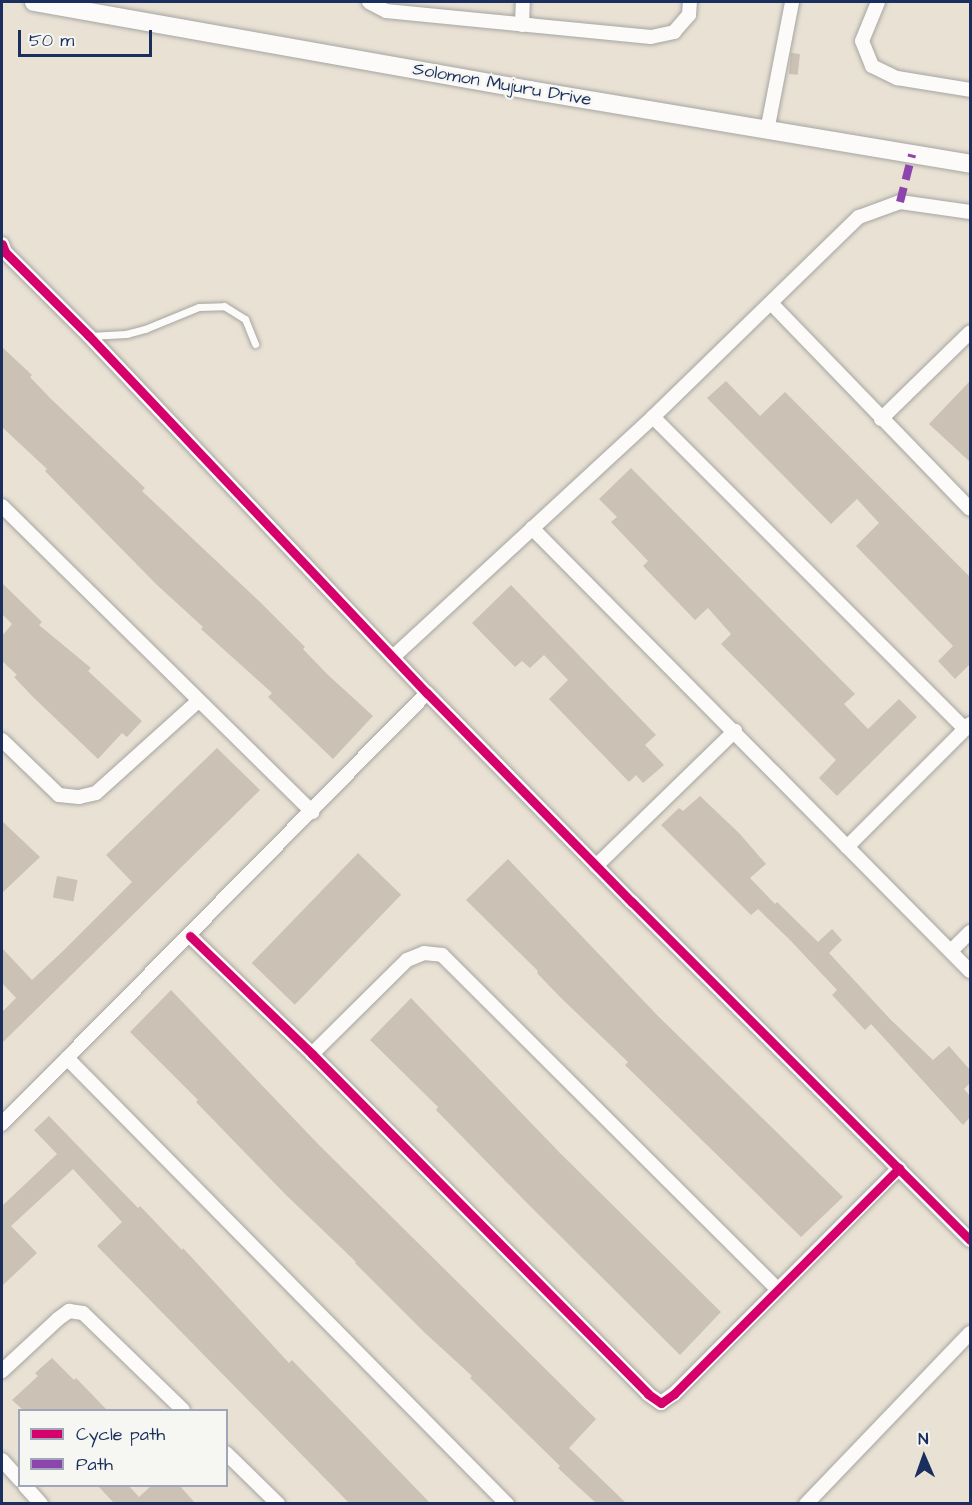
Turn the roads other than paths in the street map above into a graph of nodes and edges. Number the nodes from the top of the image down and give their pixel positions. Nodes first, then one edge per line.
1 (34, 2) edge
2 (369, 2) edge
3 (523, 2) edge
4 (690, 2) edge
5 (792, 2) edge
6 (878, 2) edge
7 (522, 25) junction
8 (970, 90) edge
9 (768, 131) junction
10 (970, 164) edge
11 (970, 212) edge
12 (2, 244) edge
13 (771, 303) junction
14 (970, 332) edge
15 (89, 336) junction
16 (255, 344) dead end
17 (653, 417) junction
18 (881, 419) junction
19 (2, 506) edge
20 (970, 509) edge
21 (532, 528) junction
22 (393, 657) junction
23 (427, 693) junction
24 (198, 700) junction
25 (968, 727) edge
26 (735, 731) junction
27 (2, 740) edge
28 (312, 812) junction
29 (848, 847) junction
30 (596, 866) junction
31 (970, 932) edge
32 (190, 936) junction
33 (951, 951) junction
34 (970, 971) edge
35 (312, 1054) junction
36 (67, 1058) junction
37 (2, 1124) edge
38 (899, 1168) junction
39 (970, 1240) edge
40 (777, 1289) junction
41 (970, 1333) edge
42 (2, 1371) edge
43 (182, 1409) edge
44 (228, 1455) edge
45 (2, 1460) edge
46 (18, 1478) edge
47 (27, 1487) edge
48 (41, 1503) edge
49 (278, 1503) edge
50 (507, 1503) edge
51 (806, 1503) edge

1 - 9 street, Solomon Mujuru Drive
2 - 7 street
3 - 7 street
4 - 7 street
5 - 9 street
6 - 8 street
9 - 10 street, Solomon Mujuru Drive
11 - 13 street
12 - 15 street
13 - 17 street
13 - 18 street
14 - 18 street
15 - 16 lane
15 - 22 street
17 - 21 street
17 - 25 street
18 - 20 street
19 - 24 street
21 - 22 street
21 - 26 street
22 - 23 street
23 - 28 street
23 - 30 street
24 - 27 street
24 - 28 street
25 - 29 street
26 - 29 street
26 - 30 street
28 - 32 street
29 - 33 street
30 - 38 street
31 - 33 street
32 - 35 street
32 - 36 street
33 - 34 street
35 - 40 street
35 - 40 street
36 - 37 street
36 - 50 street
38 - 39 street
38 - 40 street
41 - 51 street
42 - 43 street
44 - 49 street
45 - 46 street
47 - 48 street

